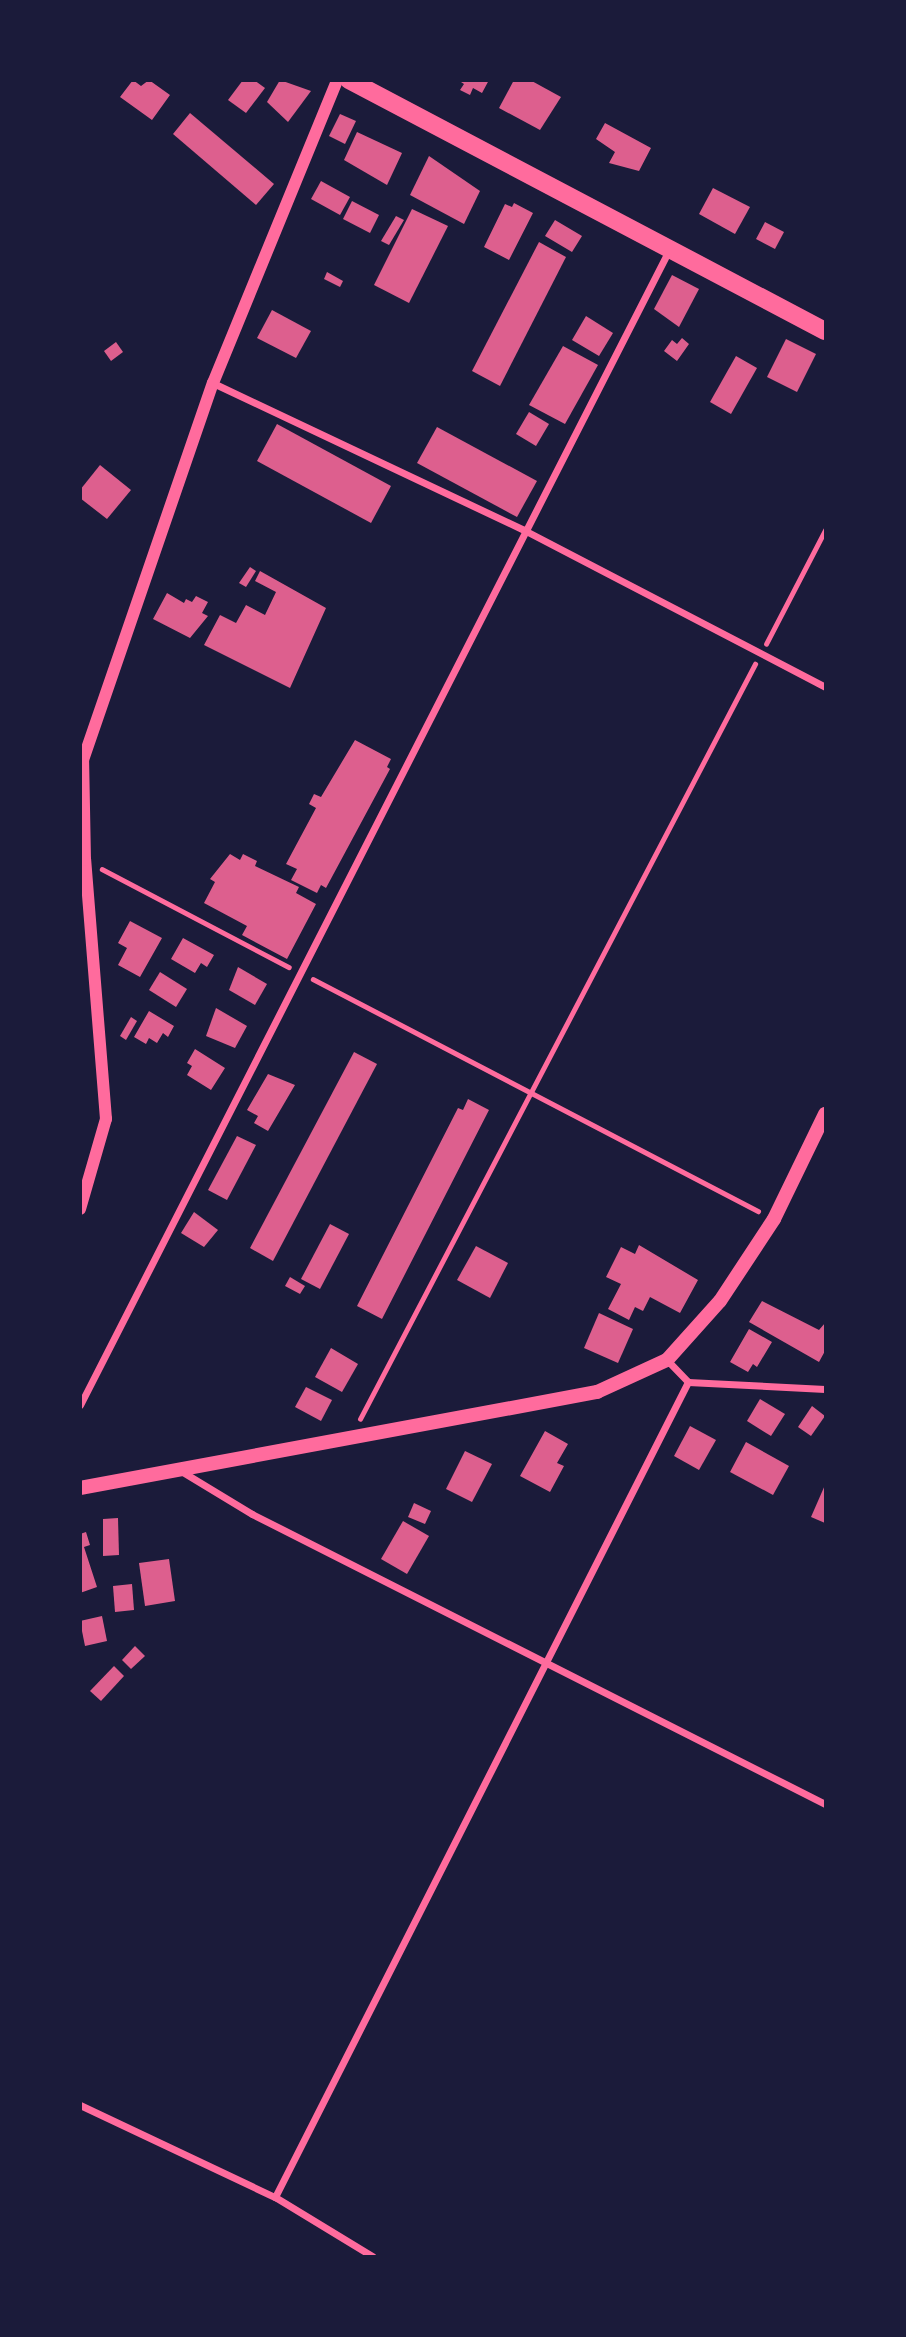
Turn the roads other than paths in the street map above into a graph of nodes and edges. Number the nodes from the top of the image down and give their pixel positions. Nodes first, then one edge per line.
1 (337, 80) edge
2 (349, 80) edge
3 (669, 250) junction
4 (825, 331) edge
5 (213, 383) junction
6 (524, 530) junction
7 (825, 687) edge
8 (80, 724) edge
9 (93, 730) junction
10 (825, 1114) edge
11 (80, 1209) edge
12 (667, 1360) junction
13 (688, 1382) junction
14 (825, 1389) edge
15 (80, 1405) edge
16 (177, 1469) junction
17 (80, 1488) edge
18 (544, 1660) junction
19 (825, 1804) edge
20 (80, 2105) edge
21 (275, 2197) junction
22 (372, 2256) edge

1 - 5 street
2 - 3 main road
3 - 4 main road
3 - 6 street
5 - 6 street
5 - 9 street
6 - 7 street
6 - 15 street
8 - 9 street
9 - 11 street
10 - 12 main road
12 - 13 street
12 - 16 main road
13 - 14 street
13 - 18 street
16 - 17 main road
16 - 18 street
18 - 19 street
18 - 21 street
20 - 21 street
21 - 22 street

